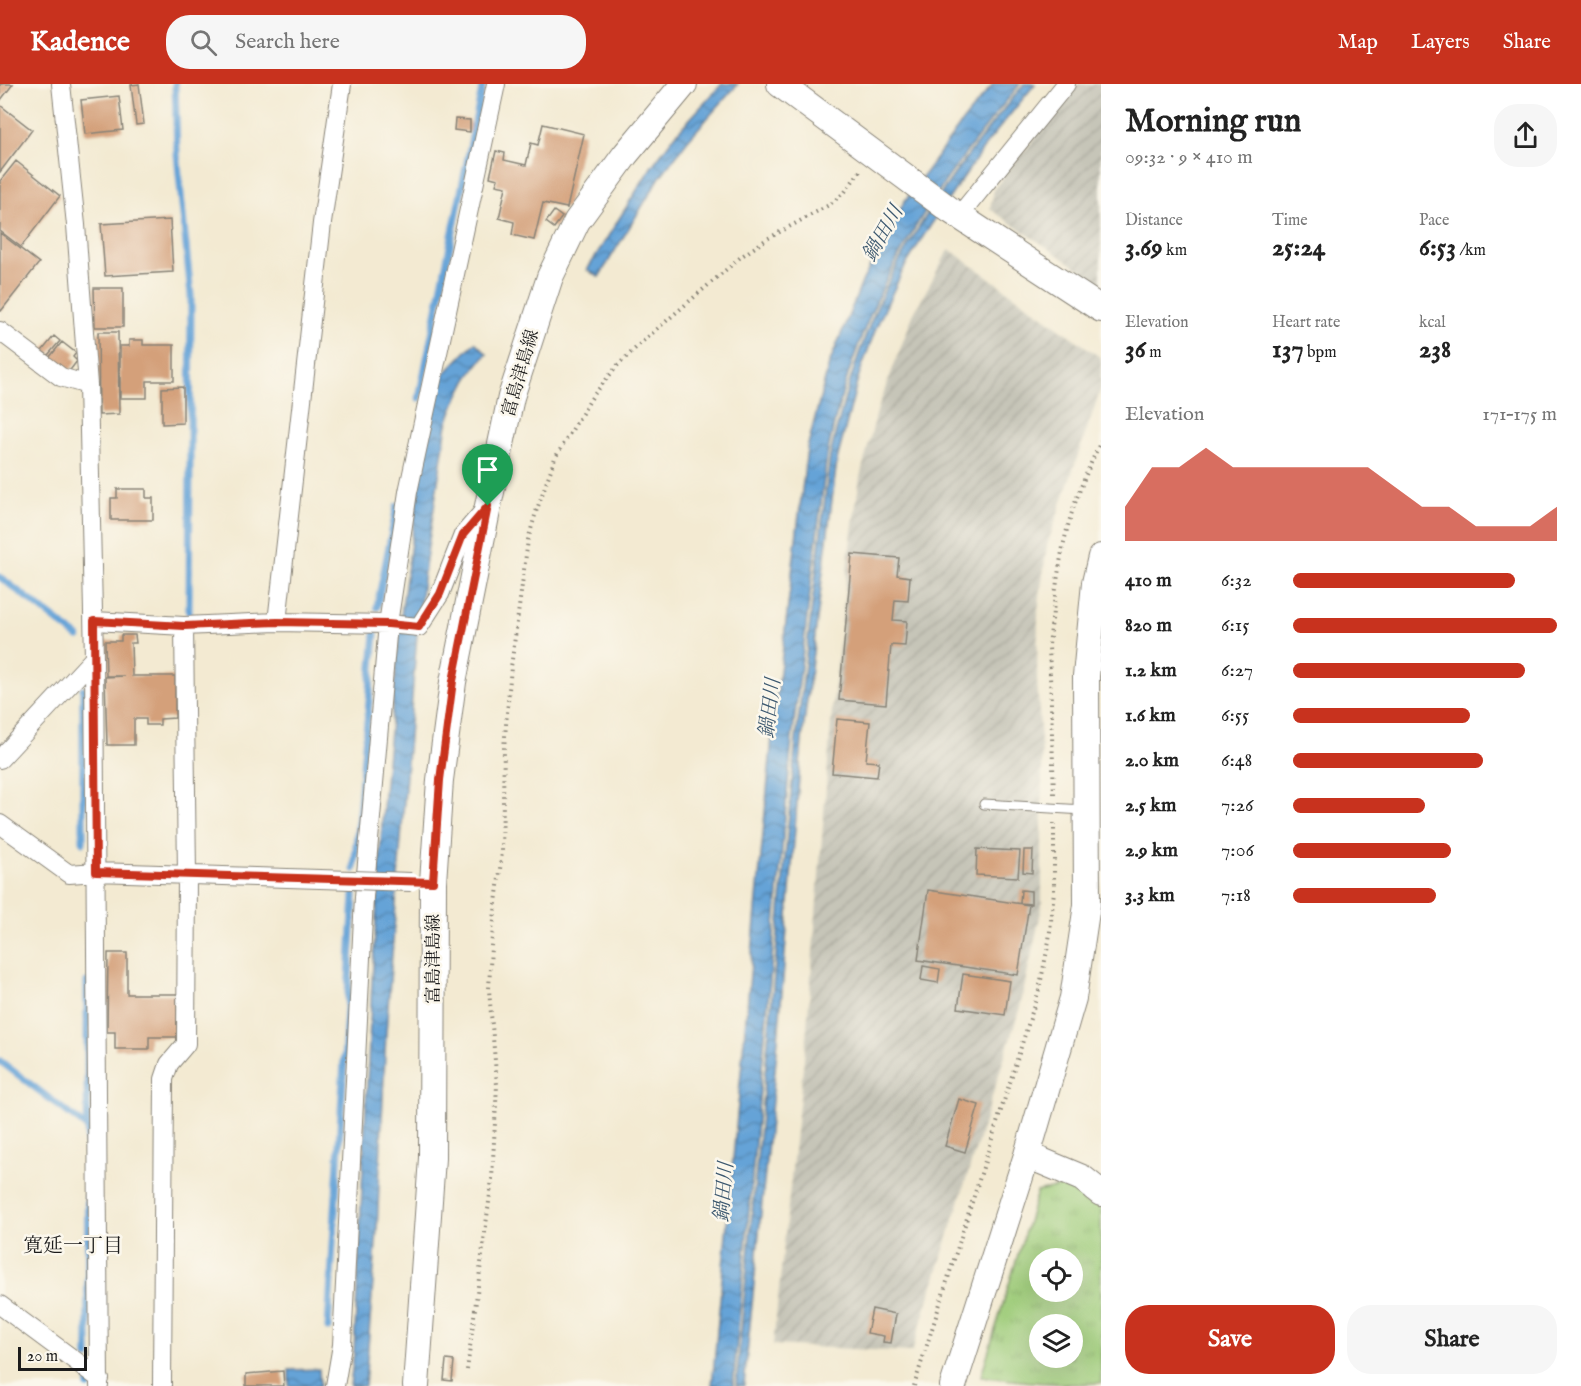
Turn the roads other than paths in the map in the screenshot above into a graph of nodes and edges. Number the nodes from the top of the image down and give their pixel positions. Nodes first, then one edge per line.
1 (61, 84) edge
2 (342, 84) edge
3 (496, 84) edge
4 (684, 84) edge
5 (780, 84) edge
6 (1066, 84) edge
7 (954, 213) junction
8 (1101, 309) edge
9 (0, 331) edge
10 (88, 385) junction
11 (488, 506) junction
12 (1101, 557) edge
13 (94, 621) junction
14 (277, 622) junction
15 (393, 625) junction
16 (184, 626) junction
17 (94, 658) junction
18 (0, 759) edge
19 (984, 804) dead end
20 (1087, 810) junction
21 (0, 824) edge
22 (96, 872) junction
23 (187, 875) junction
24 (422, 882) junction
25 (1094, 902) edge
26 (1027, 1155) junction
27 (1101, 1192) edge
28 (0, 1305) edge
29 (99, 1382) edge
30 (162, 1386) edge
31 (335, 1386) edge
32 (416, 1386) edge
33 (953, 1386) edge

1 - 10 street
2 - 14 street
3 - 15 street
4 - 11 main road, 富島津島線
5 - 7 main road
6 - 7 street
7 - 8 main road
9 - 10 street
10 - 13 street
11 - 15 street
11 - 24 main road, 富島津島線
12 - 20 main road
13 - 16 street
13 - 17 street
14 - 15 street
14 - 16 street
15 - 31 street
16 - 23 street
17 - 18 street
17 - 22 street
19 - 20 lane
20 - 25 main road
21 - 22 street
22 - 23 street
22 - 29 street
23 - 24 street, bridge
23 - 30 street
24 - 32 main road, 富島津島線
25 - 26 main road
26 - 27 main road
26 - 33 main road
28 - 29 street

